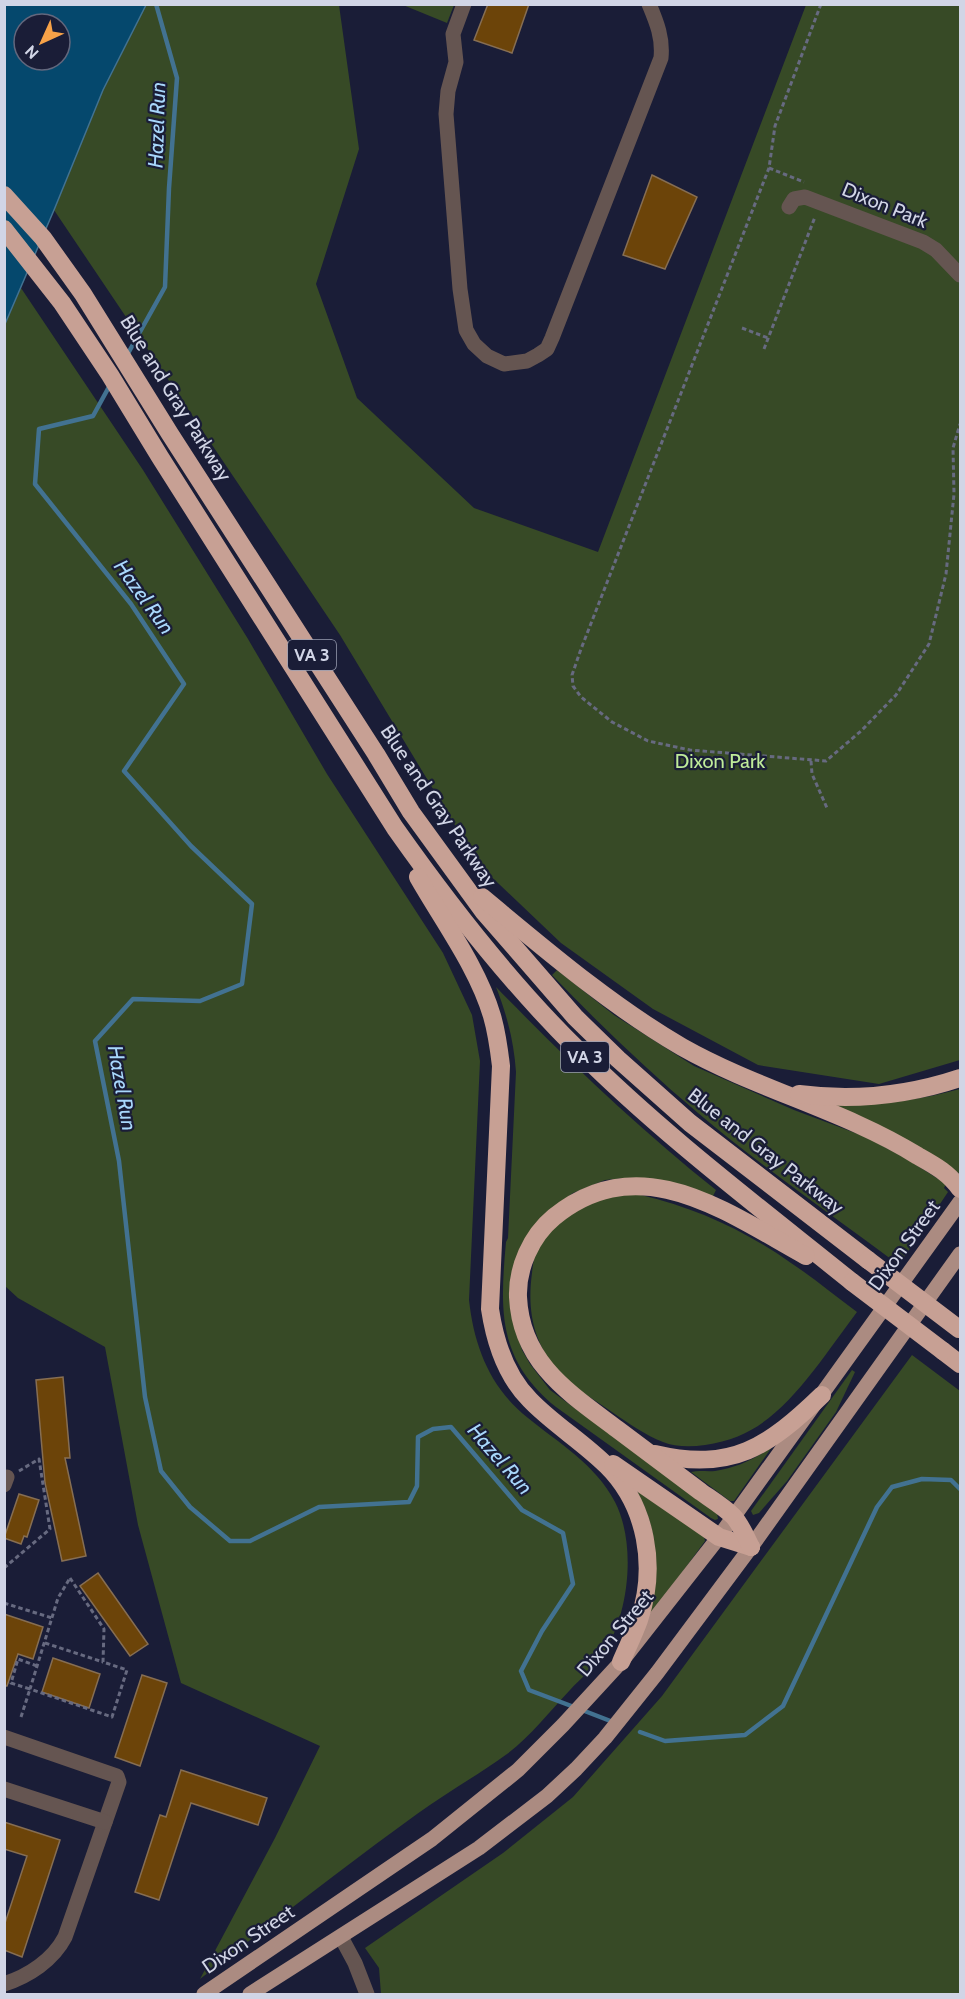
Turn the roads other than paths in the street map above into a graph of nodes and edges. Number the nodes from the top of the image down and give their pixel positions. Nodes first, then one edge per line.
1 (464, 4) edge
2 (649, 4) edge
3 (4, 195) edge
4 (789, 207) dead end
5 (4, 229) edge
6 (960, 275) edge
7 (367, 784) junction
8 (454, 874) junction
9 (960, 1078) edge
10 (779, 1091) junction
11 (960, 1189) edge
12 (960, 1202) edge
13 (960, 1254) edge
14 (852, 1282) junction
15 (960, 1330) edge
16 (960, 1364) edge
17 (822, 1395) junction
18 (581, 1443) junction
19 (648, 1452) junction
20 (734, 1517) junction
21 (719, 1538) junction
22 (751, 1547) junction
23 (621, 1662) junction
24 (4, 1737) edge
25 (4, 1789) edge
26 (105, 1822) junction
27 (340, 1936) junction
28 (4, 1984) edge
29 (204, 1995) edge
30 (250, 1995) edge
31 (367, 1995) edge

1 - 2 lane
3 - 8 highway, Blue and Gray Parkway / VA 3
4 - 6 lane, Dixon Park
5 - 7 highway, VA 3
7 - 14 highway, VA 3
7 - 18 highway
8 - 10 highway
8 - 15 highway, Blue and Gray Parkway / VA 3, bridge
9 - 10 highway
10 - 11 highway
12 - 17 main road, Dixon Street
13 - 22 main road
14 - 16 highway, VA 3, bridge
14 - 19 highway
17 - 19 highway
17 - 20 main road, Dixon Street
18 - 21 highway
18 - 23 highway
19 - 20 highway
20 - 21 main road, Dixon Street
20 - 22 highway
21 - 22 highway
21 - 23 main road, Dixon Street
22 - 27 main road
23 - 29 main road, Dixon Street
24 - 26 lane
25 - 26 lane
26 - 28 lane
27 - 30 main road
27 - 31 lane

